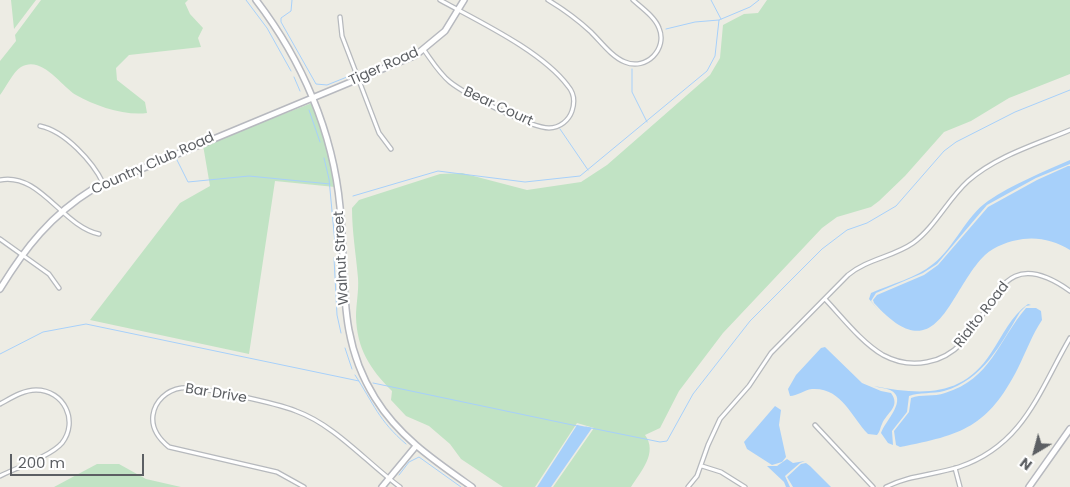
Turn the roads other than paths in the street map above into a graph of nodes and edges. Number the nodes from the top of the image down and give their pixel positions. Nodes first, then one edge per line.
1 (256, 0) edge
2 (440, 0) edge
3 (464, 0) edge
4 (548, 0) edge
5 (633, 0) edge
6 (458, 10) junction
7 (340, 17) dead end
8 (424, 50) junction
9 (360, 79) junction
10 (313, 98) junction
11 (40, 126) dead end
12 (1070, 130) edge
13 (391, 148) dead end
14 (0, 180) edge
15 (104, 183) junction
16 (60, 212) junction
17 (99, 234) dead end
18 (0, 239) edge
19 (22, 254) junction
20 (59, 288) dead end
21 (0, 289) edge
22 (1070, 290) edge
23 (824, 300) junction
24 (1070, 338) edge
25 (0, 404) edge
26 (815, 424) dead end
27 (1070, 428) edge
28 (416, 446) junction
29 (702, 466) junction
30 (955, 468) junction
31 (0, 476) edge
32 (389, 479) junction
33 (304, 487) edge
34 (382, 487) edge
35 (400, 487) edge
36 (472, 487) edge
37 (688, 487) edge
38 (745, 487) edge
39 (873, 487) edge
40 (886, 487) edge
41 (960, 487) edge
42 (1029, 487) edge

1 - 10 street, Walnut Street
2 - 6 street, Bear Court
3 - 6 street, Tiger Road
4 - 5 street
6 - 8 street, Tiger Road
6 - 8 street, Bear Court
7 - 9 street
8 - 9 street, Tiger Road
9 - 10 street, Tiger Road
9 - 13 street
10 - 15 street, Country Club Road
10 - 28 street, Walnut Street
11 - 15 street
12 - 23 street
14 - 16 street
15 - 16 street, Country Club Road
16 - 17 street
16 - 19 street, Country Club Road
18 - 19 street
19 - 20 street
19 - 21 street, Country Club Road
22 - 23 street, Rialto Road
23 - 29 street
24 - 30 street
25 - 31 street
26 - 39 street
27 - 42 street
28 - 32 street
28 - 36 street, Walnut Street
29 - 37 street
29 - 38 street
30 - 40 street
30 - 41 street
32 - 33 street, Bar Drive
32 - 34 street
32 - 35 street, Bar Drive

